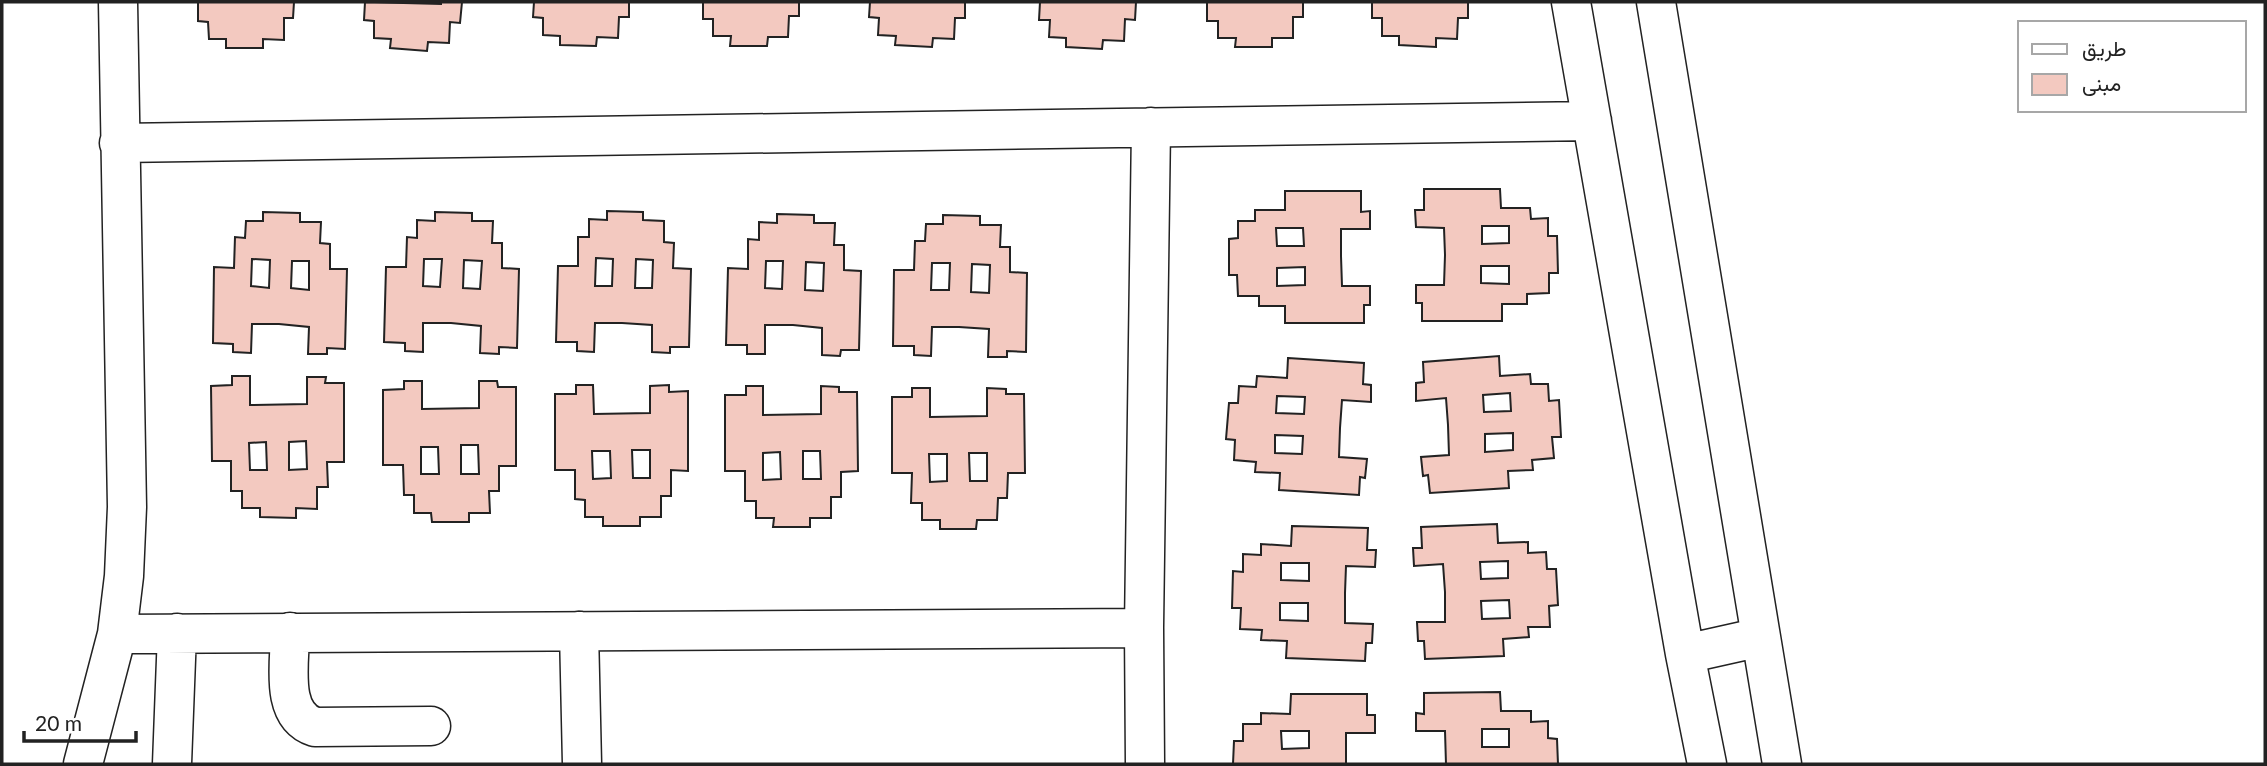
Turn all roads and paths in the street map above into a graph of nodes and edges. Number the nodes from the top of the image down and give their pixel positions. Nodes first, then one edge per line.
1 (118, 2) edge
2 (1571, 2) edge
3 (1656, 2) edge
4 (1592, 121) junction
5 (1151, 127) junction
6 (119, 143) junction
7 (1144, 628) junction
8 (579, 631) junction
9 (289, 632) junction
10 (117, 634) junction
11 (177, 634) junction
12 (1761, 637) junction
13 (1685, 654) junction
14 (431, 726) dead end
15 (83, 764) edge
16 (172, 764) edge
17 (582, 764) edge
18 (1145, 764) edge
19 (1707, 764) edge
20 (1782, 764) edge

1 - 6 street
2 - 4 street
3 - 12 street
4 - 5 street
4 - 13 street
5 - 6 street
5 - 7 street
6 - 10 street
7 - 8 street
7 - 18 street
8 - 9 street
8 - 17 street
9 - 11 street
9 - 14 street
10 - 11 street
10 - 15 street
11 - 16 street
12 - 13 street
12 - 20 street
13 - 19 street

